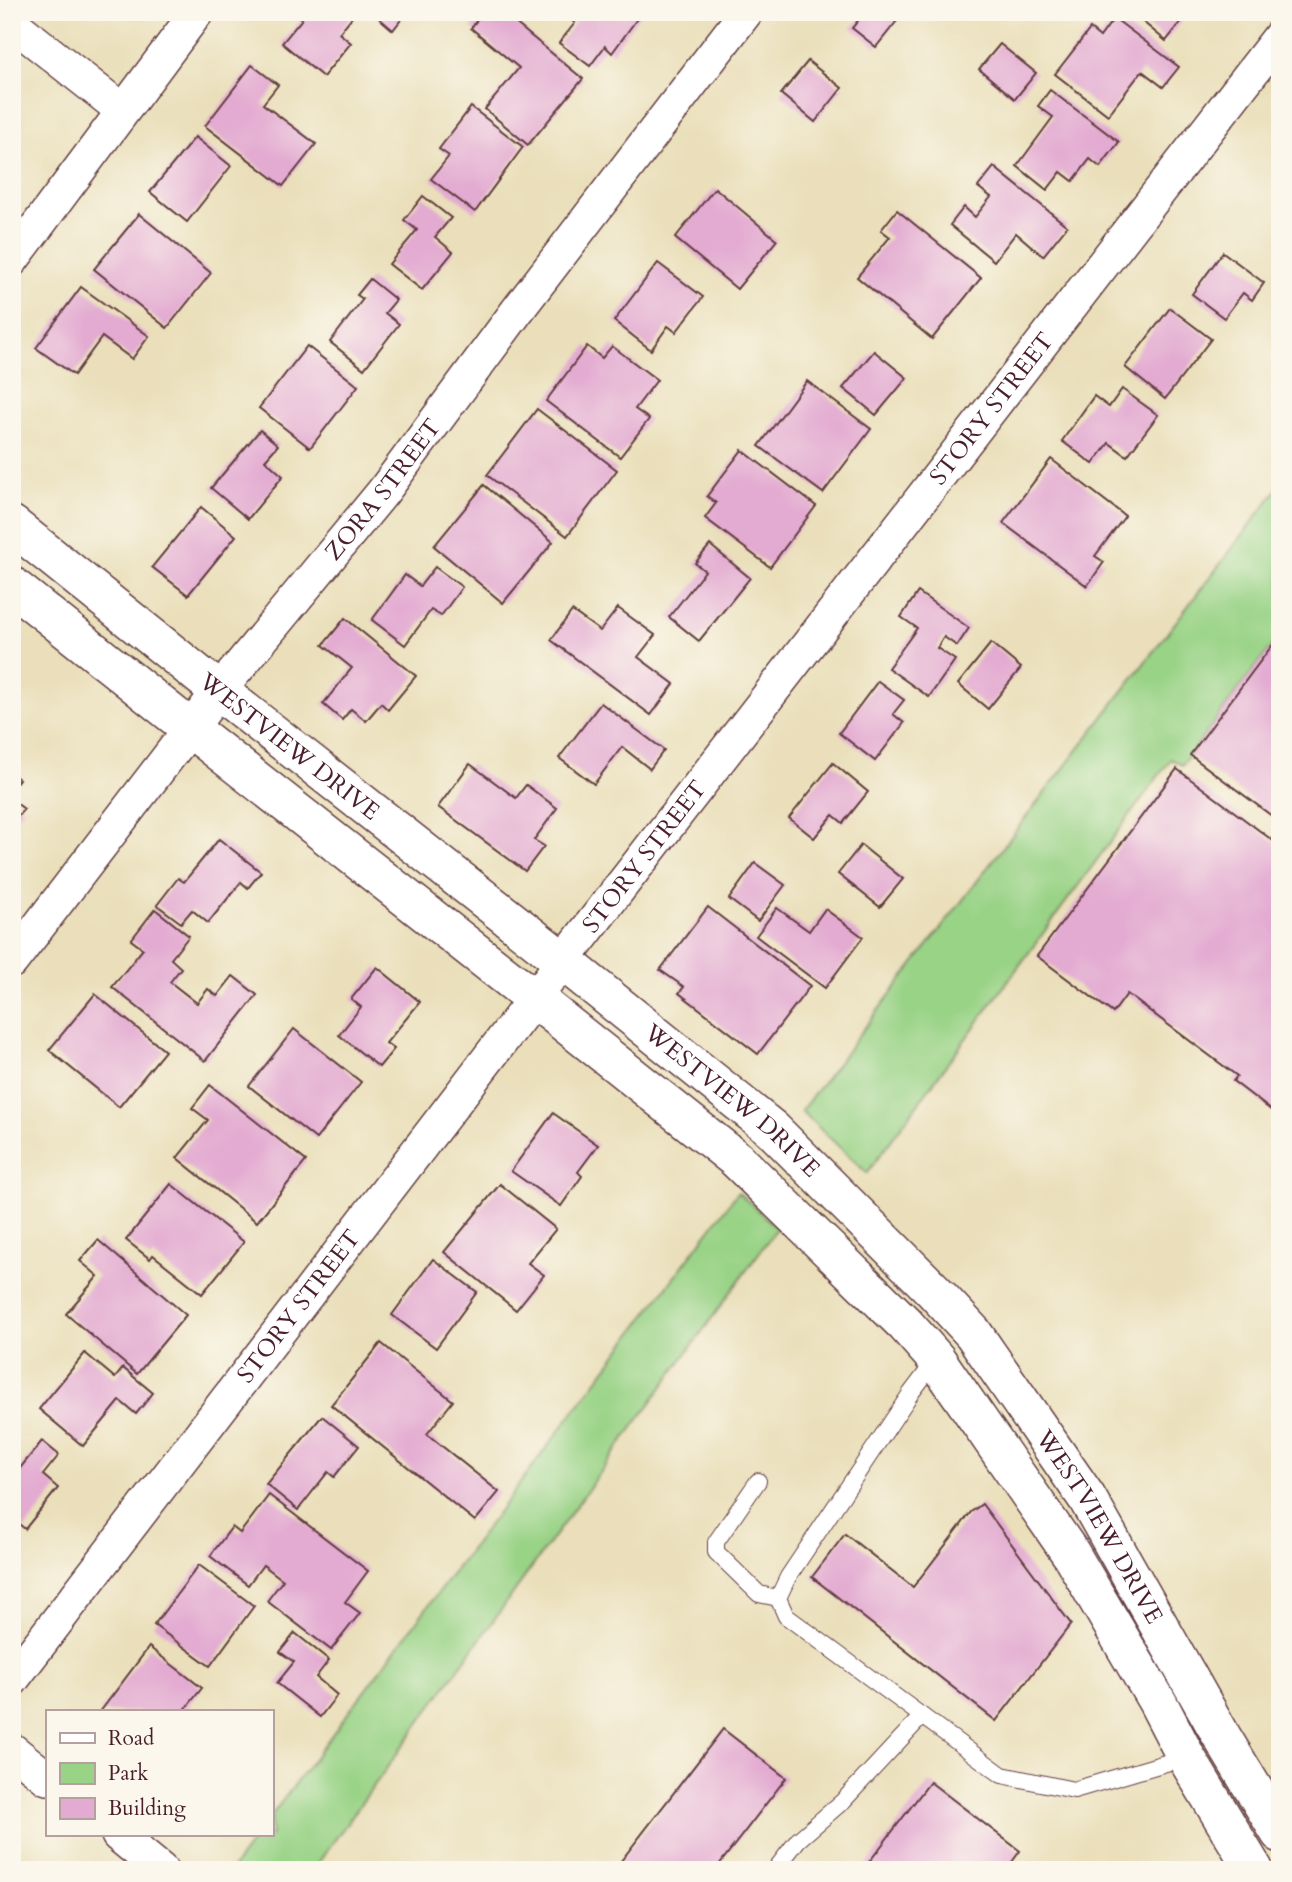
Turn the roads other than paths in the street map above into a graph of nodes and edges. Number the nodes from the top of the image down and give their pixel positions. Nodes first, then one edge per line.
1 (197, 12) edge
2 (746, 12) edge
3 (12, 23) edge
4 (1280, 36) edge
5 (122, 110) junction
6 (12, 260) edge
7 (12, 524) edge
8 (12, 586) edge
9 (219, 691) junction
10 (191, 729) junction
11 (12, 961) edge
12 (563, 961) junction
13 (536, 999) junction
14 (936, 1359) junction
15 (758, 1481) dead end
16 (778, 1598) junction
17 (12, 1680) edge
18 (922, 1716) junction
19 (12, 1750) edge
20 (1186, 1757) junction
21 (46, 1777) edge
22 (1280, 1833) edge
23 (119, 1836) edge
24 (161, 1870) edge
25 (775, 1870) edge
26 (1254, 1870) edge

1 - 5 street
2 - 9 street, ZORA STREET
3 - 5 street
4 - 12 street, STORY STREET
5 - 6 street
7 - 9 main road, WESTVIEW DRIVE
8 - 10 main road, WESTVIEW DRIVE
9 - 10 street, ZORA STREET
9 - 12 main road, WESTVIEW DRIVE
10 - 11 street, ZORA STREET
10 - 13 main road, WESTVIEW DRIVE
12 - 13 street, STORY STREET
12 - 22 main road, WESTVIEW DRIVE
13 - 14 main road, WESTVIEW DRIVE
13 - 17 street, STORY STREET
14 - 16 lane
14 - 20 main road, WESTVIEW DRIVE
15 - 16 lane
16 - 18 lane
18 - 20 lane
18 - 25 lane
19 - 21 street
20 - 26 main road, WESTVIEW DRIVE
23 - 24 street

